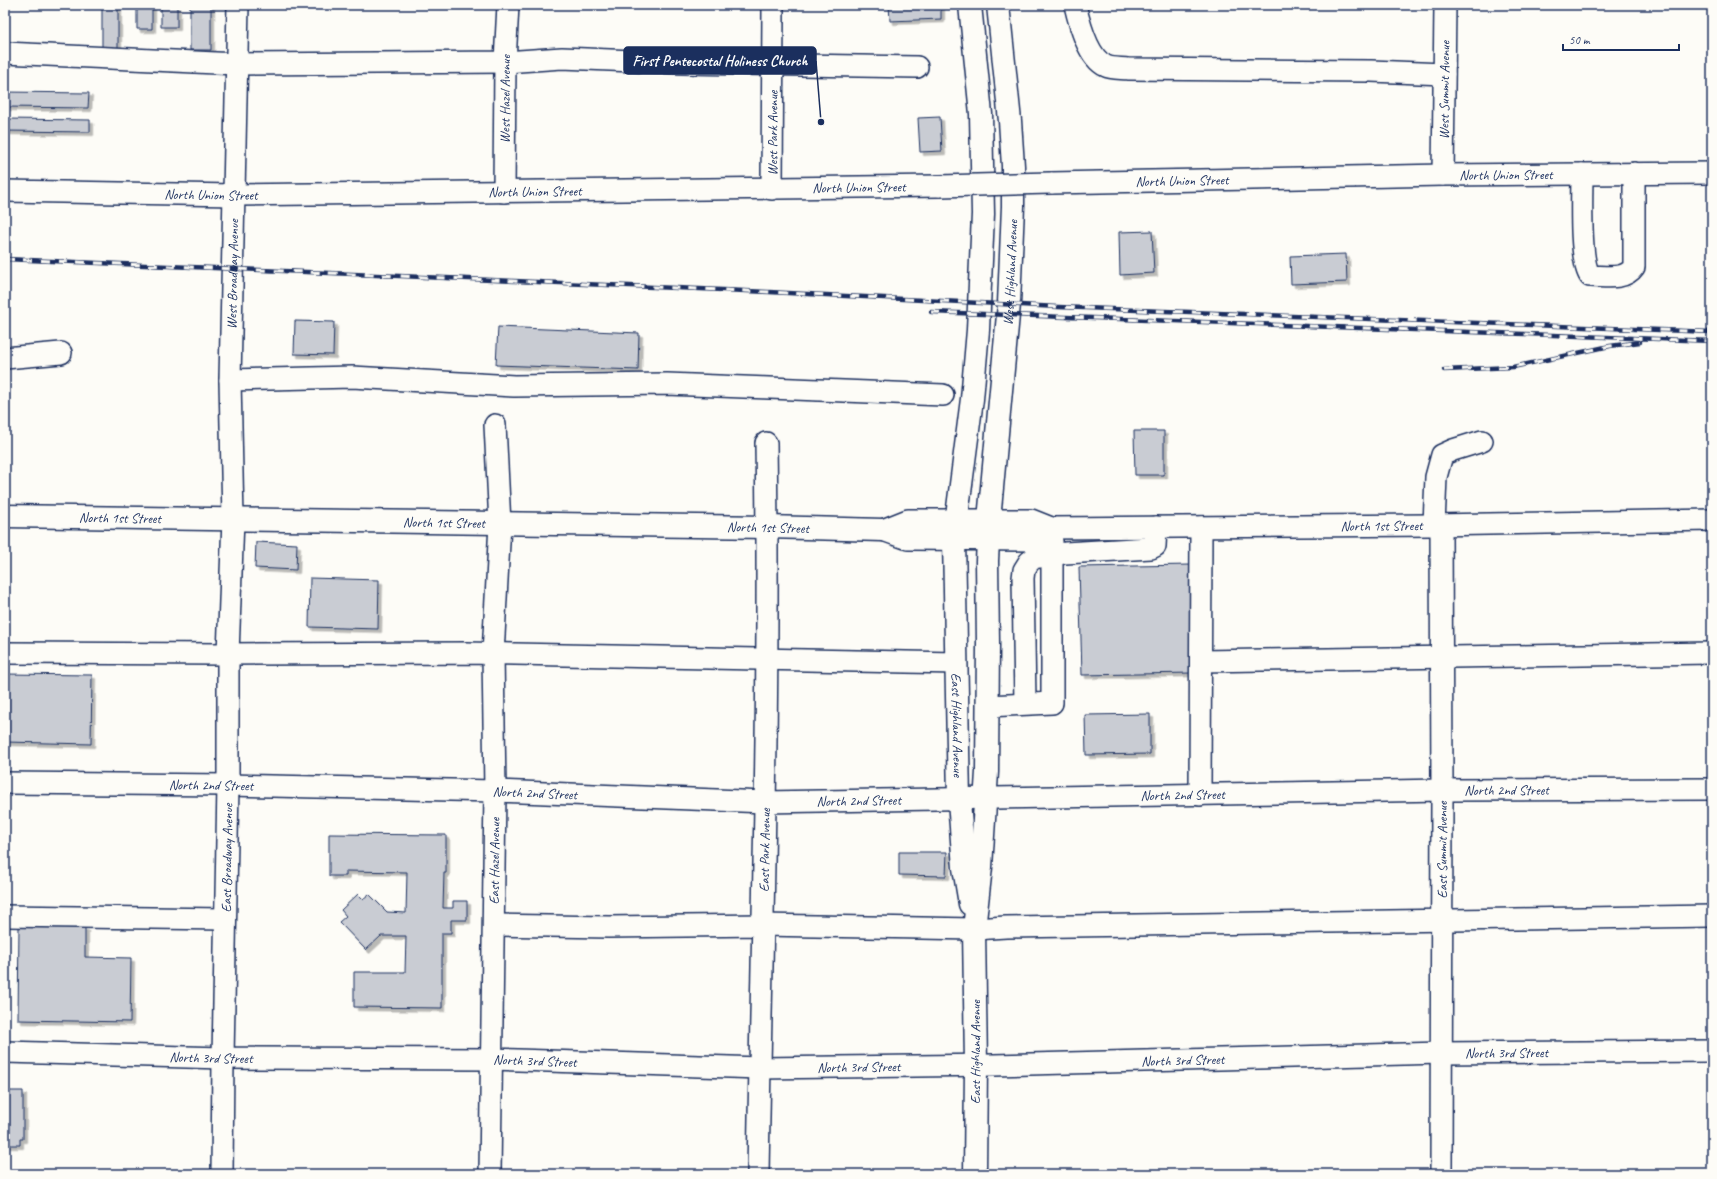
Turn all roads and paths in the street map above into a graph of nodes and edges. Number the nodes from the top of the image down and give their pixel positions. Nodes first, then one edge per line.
1 (238, 5) edge
2 (508, 5) edge
3 (773, 5) edge
4 (970, 5) edge
5 (998, 5) edge
6 (1075, 5) edge
7 (1445, 5) edge
8 (5, 53) edge
9 (505, 62) junction
10 (773, 63) junction
11 (237, 64) junction
12 (917, 67) dead end
13 (1444, 74) junction
14 (1634, 173) junction
15 (1712, 173) edge
16 (1582, 174) junction
17 (1443, 175) junction
18 (772, 189) junction
19 (5, 191) edge
20 (504, 192) junction
21 (234, 195) junction
22 (61, 353) dead end
23 (5, 358) edge
24 (230, 380) junction
25 (943, 395) dead end
26 (495, 424) dead end
27 (1482, 441) dead end
28 (766, 443) dead end
29 (5, 516) edge
30 (233, 519) junction
31 (1712, 520) edge
32 (500, 524) junction
33 (1438, 525) junction
34 (767, 527) junction
35 (1201, 527) junction
36 (1051, 528) junction
37 (1156, 528) junction
38 (882, 530) joint
39 (955, 530) junction
40 (989, 530) junction
41 (1052, 555) junction
42 (5, 652) edge
43 (1712, 653) edge
44 (228, 654) junction
45 (493, 654) junction
46 (1442, 657) junction
47 (766, 659) junction
48 (1202, 661) junction
49 (956, 663) junction
50 (1025, 703) junction
51 (988, 706) junction
52 (5, 783) edge
53 (228, 785) junction
54 (1712, 789) edge
55 (1442, 790) junction
56 (495, 791) junction
57 (1200, 795) junction
58 (986, 799) junction
59 (960, 800) junction
60 (765, 802) junction
61 (5, 916) edge
62 (1712, 916) edge
63 (224, 919) junction
64 (1442, 920) junction
65 (494, 925) junction
66 (762, 925) junction
67 (974, 929) junction
68 (1712, 1050) edge
69 (5, 1052) edge
70 (1441, 1054) junction
71 (222, 1058) junction
72 (492, 1059) junction
73 (976, 1065) junction
74 (760, 1068) junction
75 (222, 1174) edge
76 (490, 1174) edge
77 (758, 1174) edge
78 (975, 1174) edge
79 (1441, 1174) edge

1 - 11 street, West Broadway Avenue
2 - 9 street, West Hazel Avenue
3 - 10 street, West Park Avenue
4 - 39 main road, West Highland Avenue
5 - 40 main road, West Highland Avenue
6 - 13 street
7 - 13 street, West Summit Avenue
8 - 11 street
9 - 10 street
9 - 11 street
9 - 20 street, West Hazel Avenue
10 - 12 street
10 - 18 street, West Park Avenue
11 - 21 street, West Broadway Avenue
13 - 17 street, West Summit Avenue
14 - 15 street, North Union Street
14 - 16 street, North Union Street
14 - 16 street
16 - 17 street, North Union Street
17 - 18 street, North Union Street, bridge
18 - 20 street, North Union Street
19 - 21 street, North Union Street
20 - 21 street, North Union Street
21 - 24 street, West Broadway Avenue
22 - 23 street
24 - 25 street
24 - 30 street, West Broadway Avenue
26 - 32 street
27 - 33 street, East Summit Avenue
28 - 34 street
29 - 30 main road, North 1st Street
30 - 32 main road, North 1st Street
30 - 44 street, East Broadway Avenue
31 - 33 street, North 1st Street
32 - 34 main road, North 1st Street
32 - 45 street, East Hazel Avenue
33 - 35 street, North 1st Street
33 - 46 street, East Summit Avenue
34 - 38 main road, North 1st Street
34 - 47 street, East Park Avenue
35 - 37 street, North 1st Street
35 - 48 street
36 - 37 street, North 1st Street
36 - 40 street, North 1st Street
36 - 41 street
37 - 41 street
38 - 39 street, North 1st Street
39 - 40 street, North 1st Street
39 - 49 main road, East Highland Avenue
40 - 51 main road, East Highland Avenue
41 - 50 street
41 - 50 street
42 - 44 street
43 - 46 street
44 - 45 street
44 - 53 street, East Broadway Avenue
45 - 47 street
45 - 56 street, East Hazel Avenue
46 - 48 street
46 - 55 street, East Summit Avenue
47 - 49 street
47 - 60 street, East Park Avenue
48 - 57 street
49 - 59 main road, East Highland Avenue
50 - 51 street
51 - 58 main road, East Highland Avenue
52 - 53 street, North 2nd Street
53 - 56 street, North 2nd Street
53 - 63 street, East Broadway Avenue
54 - 55 street, North 2nd Street
55 - 57 street, North 2nd Street
55 - 64 street, East Summit Avenue
56 - 60 street, North 2nd Street
56 - 65 street, East Hazel Avenue
57 - 58 street, North 2nd Street
58 - 59 street, North 2nd Street
58 - 67 main road, East Highland Avenue
59 - 60 street, North 2nd Street
59 - 67 main road, East Highland Avenue
60 - 66 street, East Park Avenue
61 - 63 street
62 - 64 street
63 - 71 street, East Broadway Avenue
64 - 67 street
64 - 70 street, East Summit Avenue
65 - 66 street
65 - 72 street, East Hazel Avenue
66 - 67 street
66 - 74 street, East Park Avenue
67 - 73 main road, East Highland Avenue
68 - 70 street, North 3rd Street
69 - 71 street, North 3rd Street
70 - 73 street, North 3rd Street
70 - 79 street, East Summit Avenue
71 - 72 street, North 3rd Street
71 - 75 street, East Broadway Avenue
72 - 74 street, North 3rd Street
72 - 76 street, East Hazel Avenue
73 - 74 street, North 3rd Street
73 - 78 main road, East Highland Avenue
74 - 77 street, East Park Avenue

